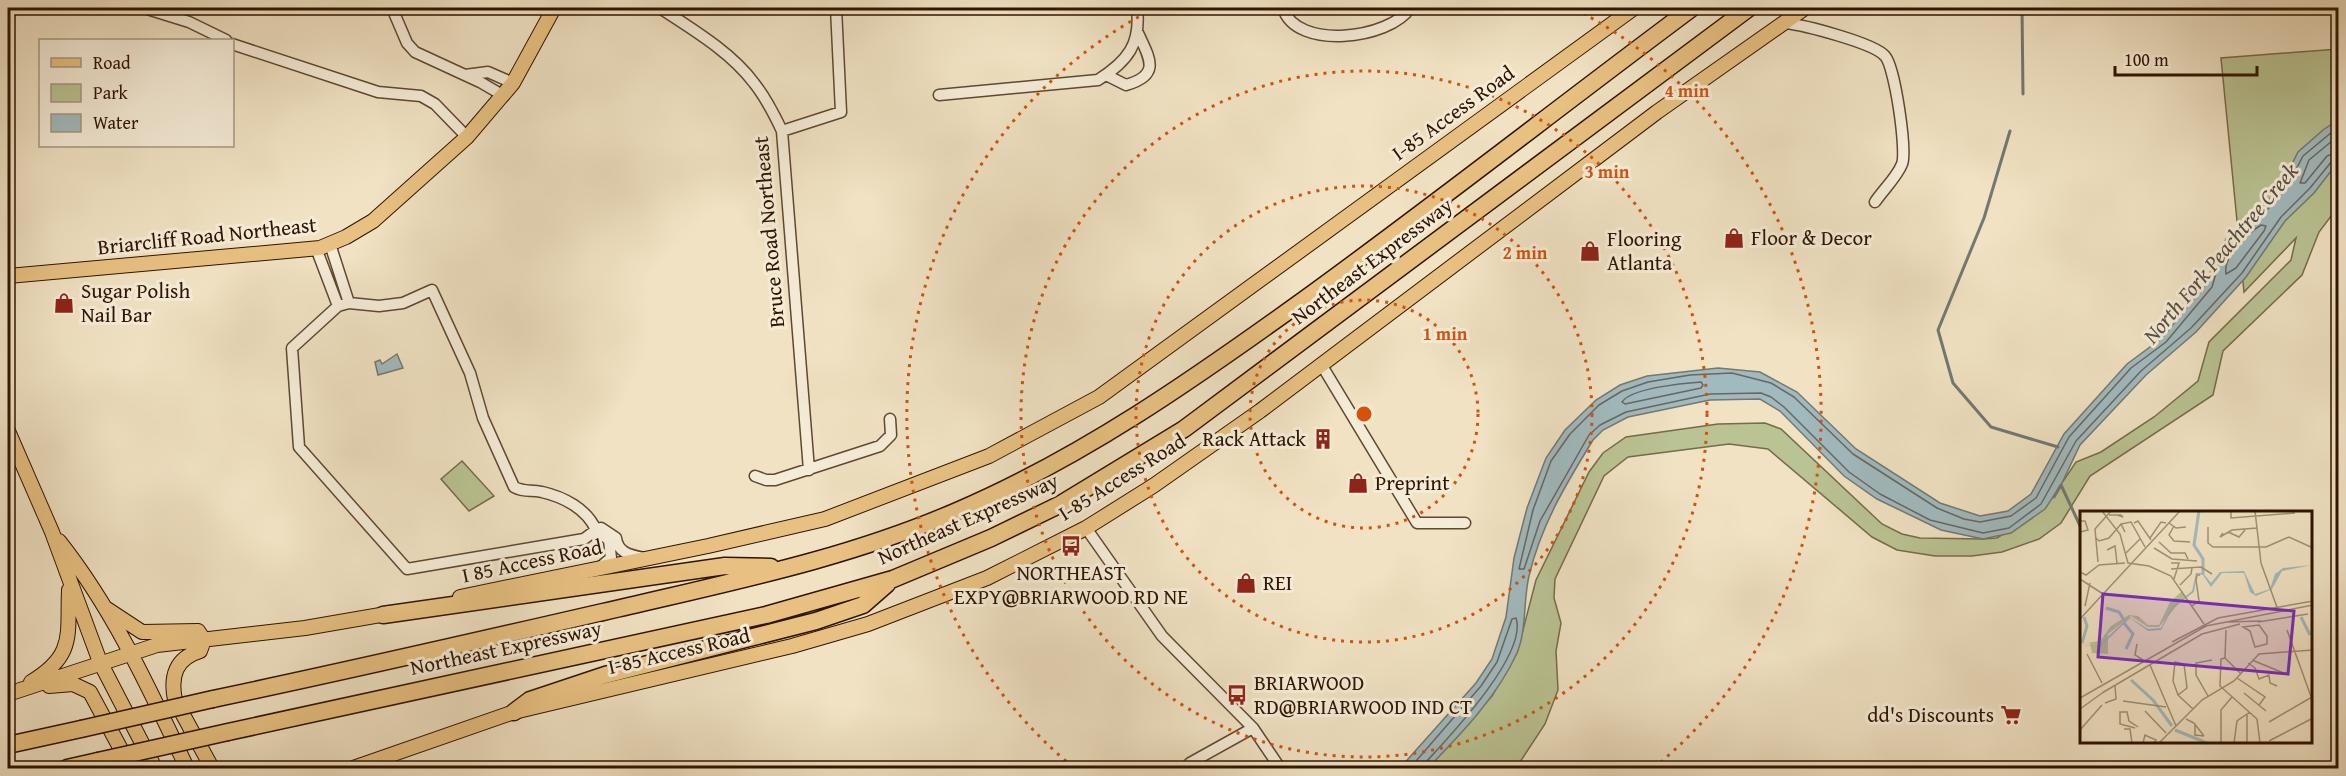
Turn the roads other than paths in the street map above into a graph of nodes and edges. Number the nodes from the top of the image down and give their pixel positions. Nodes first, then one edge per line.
1 (144, 8) edge
2 (392, 8) edge
3 (554, 8) edge
4 (660, 8) edge
5 (836, 8) edge
6 (1137, 8) edge
7 (1283, 8) edge
8 (1410, 8) edge
9 (1634, 8) edge
10 (1692, 8) edge
11 (1749, 8) edge
12 (1805, 8) edge
13 (1785, 23) junction
14 (1138, 33) junction
15 (224, 39) edge
16 (234, 45) edge
17 (465, 75) junction
18 (1106, 75) junction
19 (513, 83) junction
20 (939, 95) dead end
21 (504, 96) junction
22 (782, 131) junction
23 (467, 137) junction
24 (1875, 202) dead end
25 (323, 246) junction
26 (8, 276) edge
27 (342, 282) junction
28 (330, 286) junction
29 (349, 303) junction
30 (338, 306) junction
31 (1321, 364) junction
32 (890, 419) dead end
33 (8, 430) edge
34 (809, 470) junction
35 (755, 476) dead end
36 (1465, 523) dead end
37 (1086, 528) junction
38 (596, 530) junction
39 (52, 532) junction
40 (614, 546) junction
41 (690, 550) joint
42 (647, 559) junction
43 (796, 567) junction
44 (598, 568) junction
45 (893, 579) junction
46 (70, 585) junction
47 (105, 608) junction
48 (383, 615) junction
49 (204, 640) junction
50 (130, 653) junction
51 (100, 662) junction
52 (11, 693) edge
53 (514, 712) junction
54 (1253, 728) junction
55 (8, 746) edge
56 (67, 768) edge
57 (130, 768) edge
58 (155, 768) edge
59 (187, 768) edge
60 (212, 768) edge
61 (353, 768) edge
62 (1185, 768) edge
63 (1280, 768) edge

1 - 15 street
2 - 17 street
3 - 19 main road, Briarcliff Road Northeast
4 - 22 street, Bruce Road Northeast
5 - 22 street
6 - 14 street
7 - 8 street
9 - 41 main road, I-85 Access Road
10 - 43 highway, Northeast Expressway
11 - 45 highway, Northeast Expressway
12 - 13 main road, I-85 Access Road
13 - 24 street
13 - 31 main road, I-85 Access Road
14 - 18 street
14 - 18 street
16 - 23 street
17 - 19 street
17 - 21 street
18 - 20 street
19 - 21 main road, Briarcliff Road Northeast
21 - 23 main road, Briarcliff Road Northeast
22 - 34 street, Bruce Road Northeast
23 - 25 main road, Briarcliff Road Northeast
25 - 26 main road, Briarcliff Road Northeast
25 - 27 street
25 - 28 street
27 - 28 street
27 - 29 street
28 - 30 street
29 - 30 street
29 - 38 street
30 - 38 street
31 - 36 street
31 - 37 main road, I-85 Access Road
32 - 34 street
33 - 39 main road
34 - 35 street
37 - 53 main road, I-85 Access Road
37 - 54 street
38 - 40 street
39 - 46 main road
39 - 47 main road
40 - 42 street
40 - 44 street
41 - 42 main road, I 85 Access Road
42 - 44 main road, I 85 Access Road
43 - 48 highway
43 - 55 highway, Northeast Expressway, bridge
44 - 48 main road, I 85 Access Road
45 - 53 highway
45 - 56 highway, Northeast Expressway, bridge
46 - 51 main road
46 - 52 main road
47 - 49 main road
47 - 50 main road
48 - 49 main road
49 - 50 main road
49 - 60 main road
50 - 51 main road
50 - 59 main road
51 - 52 main road
51 - 58 main road
52 - 57 main road
53 - 61 main road, I-85 Access Road
54 - 62 street
54 - 63 street

